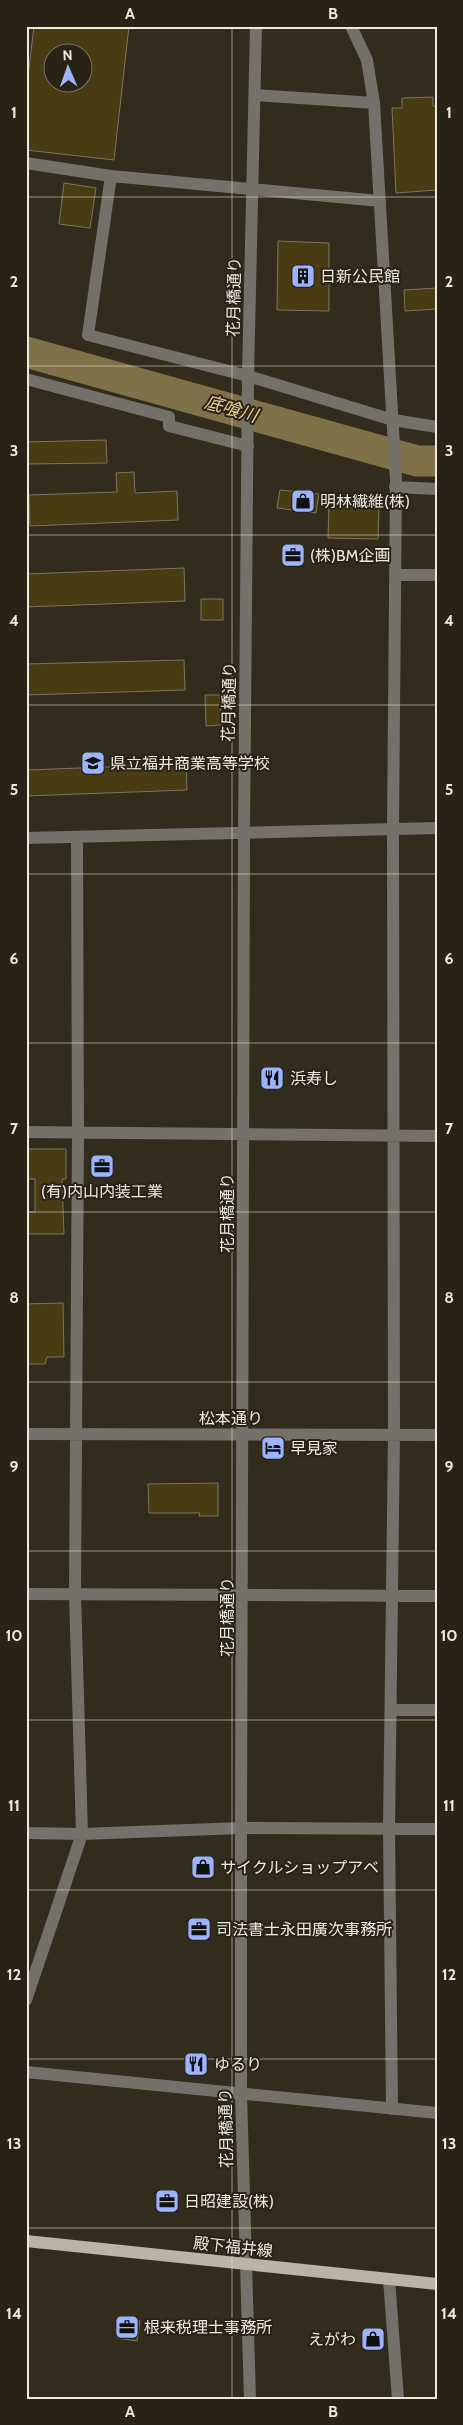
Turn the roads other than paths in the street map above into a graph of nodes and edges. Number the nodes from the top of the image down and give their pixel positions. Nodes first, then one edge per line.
1 (256, 26) edge
2 (351, 26) edge
3 (255, 95) junction
4 (374, 103) junction
5 (26, 163) edge
6 (111, 176) junction
7 (253, 190) junction
8 (380, 201) junction
9 (26, 379) edge
10 (248, 380) junction
11 (394, 425) junction
12 (437, 427) edge
13 (248, 446) junction
14 (396, 484) junction
15 (437, 489) edge
16 (395, 575) junction
17 (437, 575) edge
18 (393, 828) junction
19 (437, 828) edge
20 (244, 832) junction
21 (77, 837) junction
22 (26, 838) edge
23 (26, 1132) edge
24 (78, 1134) junction
25 (243, 1134) junction
26 (393, 1136) junction
27 (437, 1136) edge
28 (26, 1434) edge
29 (75, 1434) junction
30 (244, 1434) junction
31 (394, 1435) junction
32 (437, 1435) edge
33 (26, 1594) edge
34 (75, 1594) junction
35 (243, 1594) junction
36 (392, 1596) junction
37 (437, 1596) edge
38 (391, 1710) junction
39 (437, 1710) edge
40 (241, 1828) junction
41 (390, 1828) junction
42 (437, 1829) edge
43 (26, 1833) edge
44 (82, 1834) junction
45 (26, 2000) edge
46 (26, 2072) edge
47 (241, 2094) junction
48 (392, 2109) junction
49 (437, 2114) edge
50 (26, 2241) edge
51 (245, 2264) junction
52 (389, 2279) junction
53 (437, 2284) edge
54 (250, 2399) edge
55 (398, 2399) edge

1 - 3 street, 花月橋通り
2 - 4 street
3 - 4 street
3 - 7 street, 花月橋通り
4 - 8 street
5 - 6 street
6 - 7 street
6 - 10 street
7 - 8 street
7 - 10 street, 花月橋通り
8 - 11 street
9 - 13 street
10 - 11 street
10 - 13 street, 花月橋通り
11 - 12 street
11 - 14 street
13 - 20 street, 花月橋通り
14 - 15 street
14 - 16 street
16 - 17 street
16 - 18 street
18 - 19 street
18 - 20 street
18 - 26 street
20 - 21 street
20 - 25 street, 花月橋通り
21 - 22 street
21 - 24 street
23 - 24 street
24 - 25 street
24 - 29 street
25 - 26 street
25 - 30 street, 花月橋通り
26 - 27 street
26 - 31 street
28 - 29 street, 松本通り
29 - 30 street, 松本通り
29 - 34 street
30 - 31 street, 松本通り
30 - 35 street, 花月橋通り
31 - 32 street, 松本通り
31 - 36 street
33 - 34 street
34 - 35 street
34 - 44 street
35 - 36 street
35 - 40 street, 花月橋通り
36 - 37 street
36 - 38 street
38 - 39 street
38 - 41 street
40 - 41 street
40 - 44 street
40 - 47 street, 花月橋通り
41 - 42 street
41 - 48 street
43 - 44 street
44 - 45 street
46 - 47 street
47 - 48 street
47 - 51 street, 花月橋通り
48 - 49 street
50 - 51 main road, 殿下福井線
51 - 52 main road, 殿下福井線
51 - 54 street, 花月橋通り
52 - 53 main road, 殿下福井線
52 - 55 street

